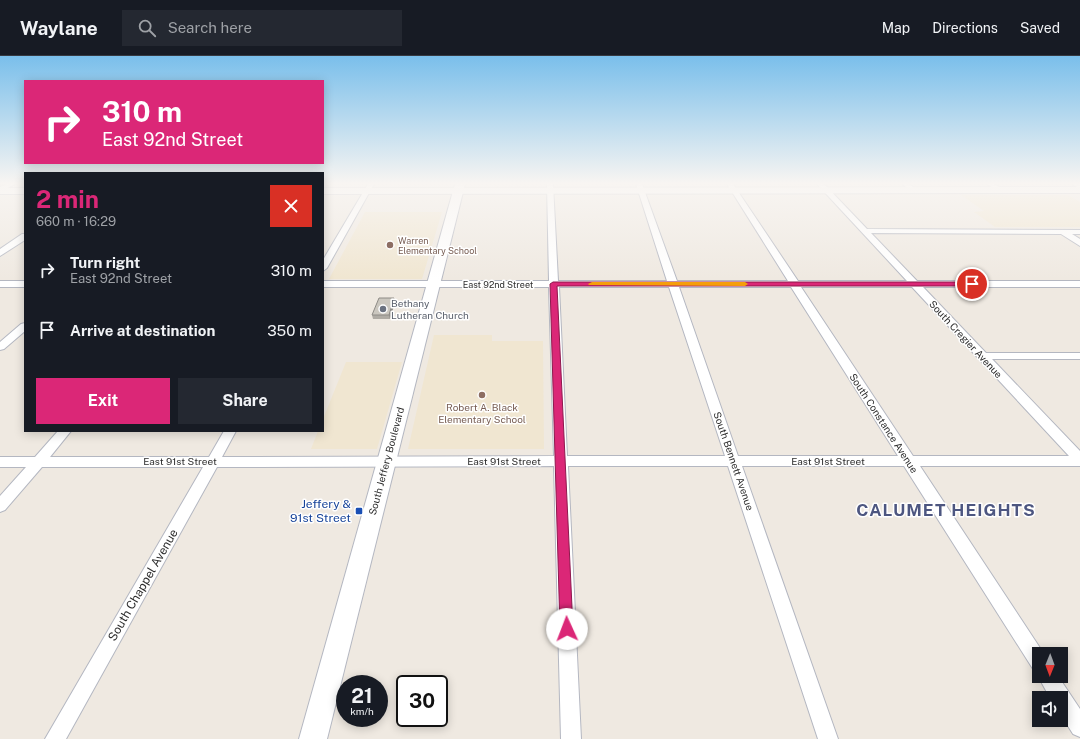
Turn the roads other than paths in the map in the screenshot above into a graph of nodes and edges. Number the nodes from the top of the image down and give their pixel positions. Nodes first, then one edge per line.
1 (353, 216) edge
2 (452, 216) edge
3 (551, 216) edge
4 (651, 216) edge
5 (751, 216) edge
6 (850, 216) edge
7 (864, 231) junction
8 (1062, 232) junction
9 (1080, 232) edge
10 (24, 237) edge
11 (1080, 243) edge
12 (0, 253) edge
13 (324, 266) edge
14 (0, 284) edge
15 (24, 284) edge
16 (324, 284) edge
17 (434, 284) junction
18 (553, 284) junction
19 (673, 284) junction
20 (795, 284) junction
21 (914, 284) junction
22 (1080, 284) edge
23 (24, 327) edge
24 (0, 347) edge
25 (982, 356) junction
26 (1080, 356) edge
27 (64, 432) edge
28 (229, 432) edge
29 (1080, 460) edge
30 (39, 461) junction
31 (213, 461) junction
32 (386, 461) junction
33 (560, 461) junction
34 (734, 461) junction
35 (909, 461) junction
36 (0, 462) edge
37 (0, 506) edge
38 (1032, 652) edge
39 (1052, 683) edge
40 (1080, 727) edge
41 (56, 739) edge
42 (313, 739) edge
43 (571, 739) edge
44 (828, 739) edge

1 - 13 street
2 - 17 main road, South Jeffery Boulevard
3 - 18 street
4 - 19 street, South Bennett Avenue
5 - 20 street, South Constance Avenue
6 - 7 street, South Cregier Avenue
7 - 8 street
7 - 21 street, South Cregier Avenue
8 - 9 street
8 - 11 street
10 - 12 street
14 - 15 street
16 - 17 street, East 92nd Street
17 - 18 street, East 92nd Street
17 - 32 main road, South Jeffery Boulevard
18 - 19 street, East 92nd Street
18 - 33 street
19 - 20 street, East 92nd Street
19 - 34 street, South Bennett Avenue
20 - 21 street, East 92nd Street
20 - 35 street, South Constance Avenue
21 - 22 street, East 92nd Street
21 - 25 street, South Cregier Avenue
23 - 24 street
25 - 26 street
25 - 29 street, South Cregier Avenue
27 - 30 street
28 - 31 street, South Chappel Avenue
29 - 35 street, East 91st Street
30 - 31 street, East 91st Street
30 - 36 street, East 91st Street
30 - 37 street
31 - 32 street, East 91st Street
31 - 41 street, South Chappel Avenue
32 - 33 street, East 91st Street
32 - 42 main road, South Jeffery Boulevard
33 - 34 street, East 91st Street
33 - 43 street
34 - 35 street, East 91st Street
34 - 44 street, South Bennett Avenue
35 - 38 street, South Constance Avenue
39 - 40 street

